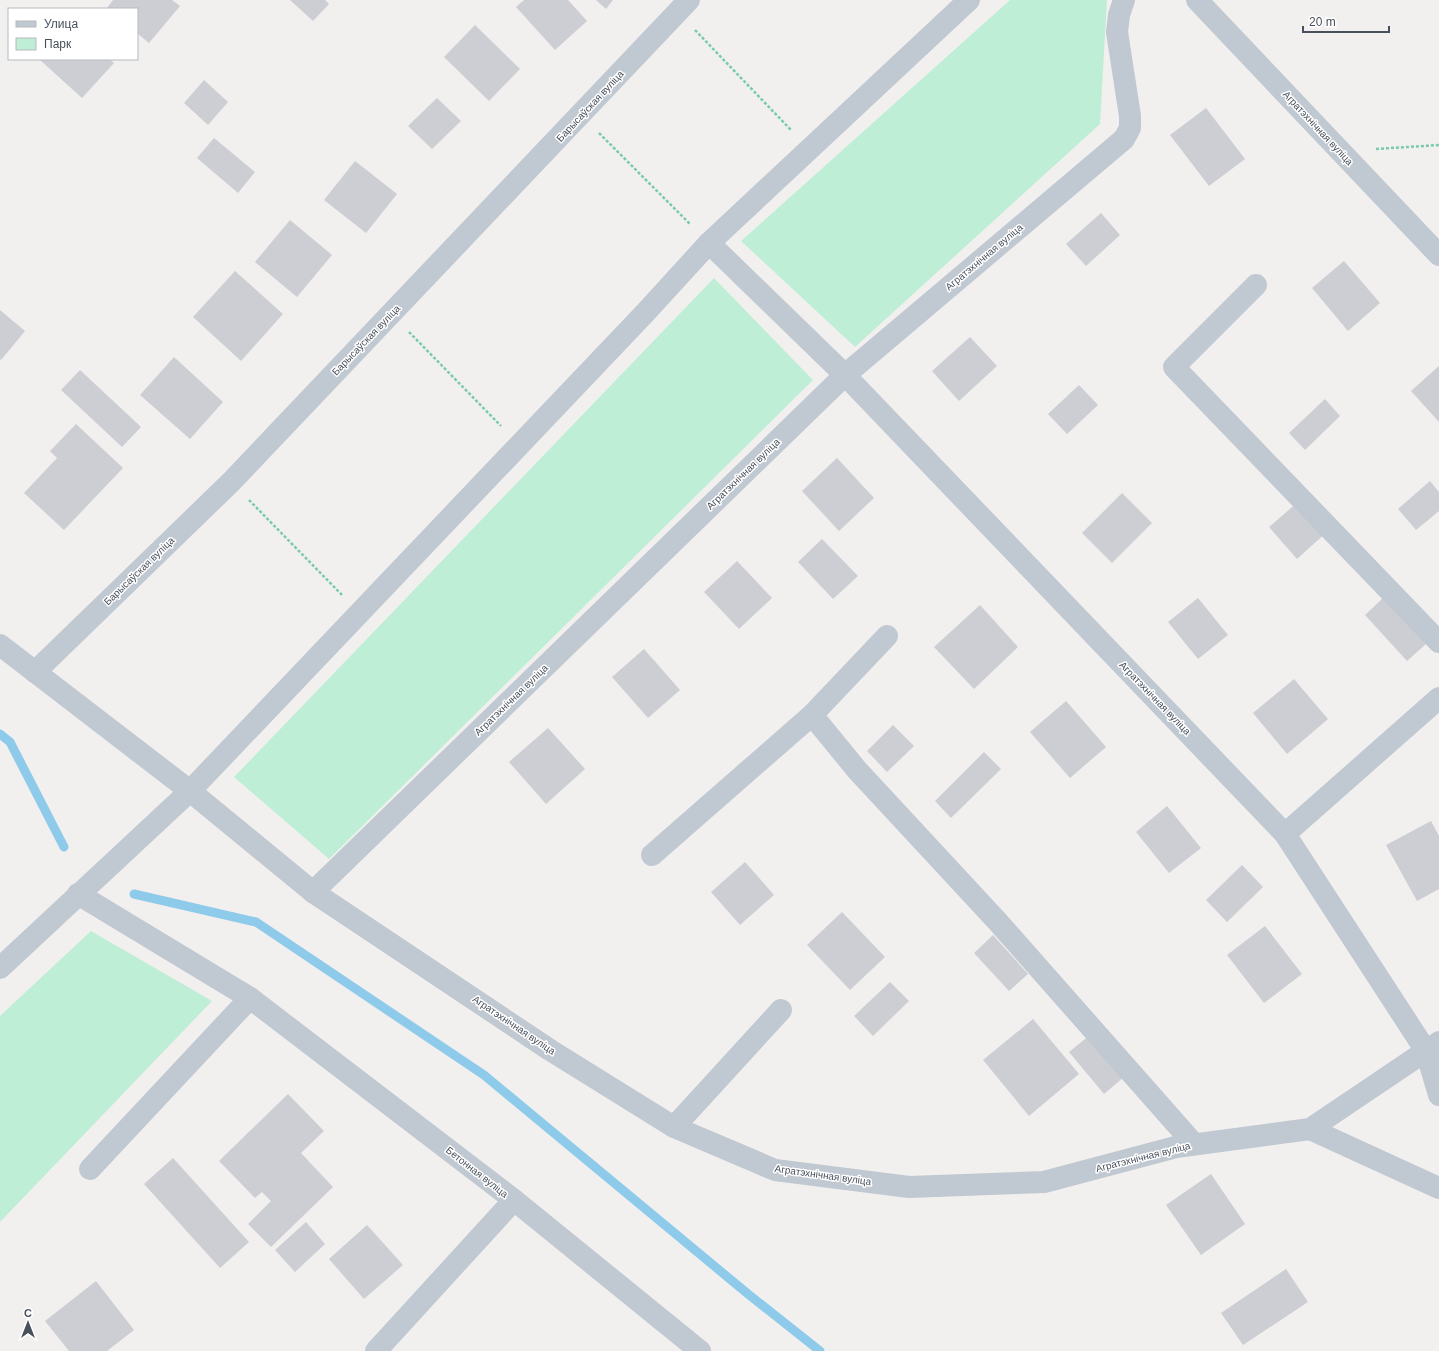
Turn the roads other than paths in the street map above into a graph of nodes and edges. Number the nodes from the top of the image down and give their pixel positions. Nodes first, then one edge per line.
1 (969, 0) edge
2 (1124, 0) edge
3 (1197, 0) edge
4 (684, 6) edge
5 (709, 243) junction
6 (1439, 255) edge
7 (1256, 285) dead end
8 (845, 375) junction
9 (887, 636) dead end
10 (1439, 642) edge
11 (0, 645) edge
12 (35, 672) junction
13 (1439, 698) edge
14 (812, 715) junction
15 (190, 791) junction
16 (1285, 834) junction
17 (652, 855) dead end
18 (313, 892) junction
19 (78, 894) junction
20 (0, 968) edge
21 (250, 998) junction
22 (781, 1010) dead end
23 (1433, 1047) edge
24 (1439, 1095) edge
25 (674, 1128) junction
26 (1310, 1129) junction
27 (1194, 1144) junction
28 (90, 1169) dead end
29 (1439, 1188) edge
30 (514, 1200) junction
31 (376, 1351) edge
32 (700, 1351) edge

1 - 5 street
2 - 8 street, Агратэхнічная вуліца
3 - 6 street, Агратэхнічная вуліца
4 - 12 street, Барысаўская вуліца
5 - 8 street, Агратэхнічная вуліца
5 - 15 street
7 - 10 street
8 - 16 street, Агратэхнічная вуліца
8 - 18 street, Агратэхнічная вуліца
9 - 14 street
11 - 12 street
12 - 15 street
13 - 16 street
14 - 17 street
14 - 27 street
15 - 18 street
15 - 19 street
16 - 23 street, Агратэхнічная вуліца
18 - 25 street, Агратэхнічная вуліца
19 - 20 street
19 - 21 street, Бетонная вуліца
21 - 28 street
21 - 30 street, Бетонная вуліца
22 - 25 street
23 - 24 street
23 - 26 street, Агратэхнічная вуліца
25 - 27 street, Агратэхнічная вуліца
26 - 27 street, Агратэхнічная вуліца
26 - 29 street
30 - 31 street
30 - 32 street, Бетонная вуліца

